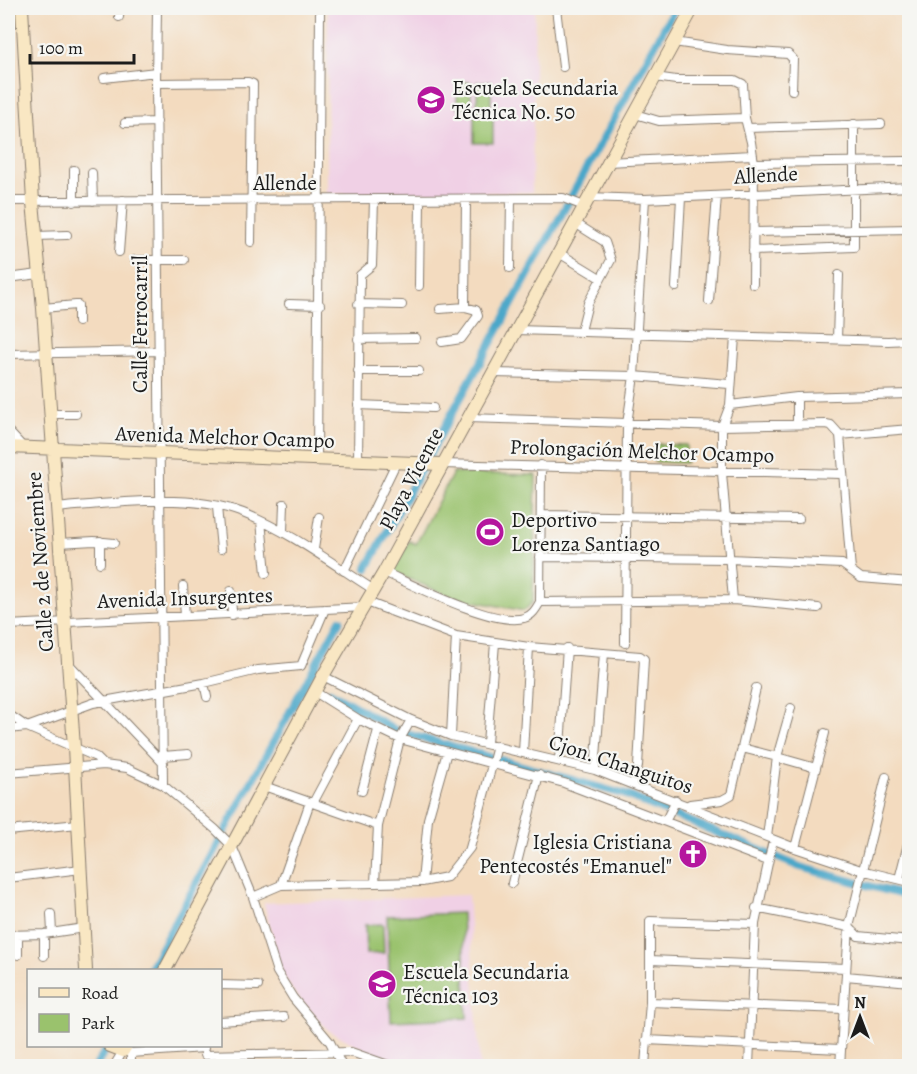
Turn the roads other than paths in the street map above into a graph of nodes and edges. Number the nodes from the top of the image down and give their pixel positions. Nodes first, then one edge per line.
1 (21, 8) edge
2 (157, 8) edge
3 (320, 8) edge
4 (556, 8) edge
5 (693, 8) edge
6 (674, 42) junction
7 (563, 67) dead end
8 (156, 72) junction
9 (655, 76) junction
10 (104, 78) dead end
11 (156, 83) junction
12 (792, 90) dead end
13 (635, 114) junction
14 (745, 118) junction
15 (157, 122) junction
16 (125, 123) dead end
17 (854, 124) junction
18 (881, 124) dead end
19 (748, 128) junction
20 (753, 159) junction
21 (608, 162) junction
22 (904, 162) dead end
23 (854, 163) junction
24 (74, 170) dead end
25 (92, 173) dead end
26 (909, 187) edge
27 (854, 189) junction
28 (754, 193) junction
29 (717, 196) junction
30 (681, 198) junction
31 (158, 199) junction
32 (466, 199) junction
33 (512, 199) junction
34 (123, 200) junction
35 (374, 200) junction
36 (420, 200) junction
37 (645, 200) junction
38 (8, 201) edge
39 (93, 201) junction
40 (251, 201) junction
41 (319, 201) junction
42 (583, 201) junction
43 (33, 202) junction
44 (74, 202) junction
45 (575, 223) junction
46 (909, 229) edge
47 (854, 230) junction
48 (753, 232) junction
49 (36, 236) junction
50 (67, 236) dead end
51 (250, 242) dead end
52 (753, 251) junction
53 (119, 252) dead end
54 (559, 254) junction
55 (135, 260) dead end
56 (158, 260) junction
57 (184, 260) dead end
58 (510, 268) dead end
59 (39, 274) junction
60 (839, 274) dead end
61 (8, 278) edge
62 (600, 278) junction
63 (753, 284) dead end
64 (420, 286) dead end
65 (676, 287) dead end
66 (709, 301) dead end
67 (289, 304) dead end
68 (320, 304) junction
69 (358, 304) junction
70 (402, 305) dead end
71 (465, 306) junction
72 (43, 308) junction
73 (440, 309) dead end
74 (78, 321) dead end
75 (516, 330) junction
76 (581, 331) junction
77 (636, 333) junction
78 (735, 337) junction
79 (416, 338) dead end
80 (358, 339) junction
81 (837, 339) junction
82 (909, 340) edge
83 (442, 342) dead end
84 (159, 351) junction
85 (8, 354) edge
86 (46, 354) junction
87 (358, 371) junction
88 (419, 371) dead end
89 (492, 373) junction
90 (634, 376) junction
91 (729, 384) junction
92 (909, 394) edge
93 (797, 397) junction
94 (358, 405) junction
95 (730, 405) junction
96 (433, 408) dead end
97 (50, 414) junction
98 (76, 414) dead end
99 (467, 418) junction
100 (627, 424) junction
101 (797, 424) junction
102 (722, 426) junction
103 (909, 429) edge
104 (8, 431) edge
105 (840, 435) junction
106 (8, 447) edge
107 (23, 447) junction
108 (51, 448) junction
109 (159, 453) junction
110 (317, 460) junction
111 (358, 462) junction
112 (396, 463) junction
113 (430, 464) junction
114 (541, 467) junction
115 (626, 469) junction
116 (722, 473) junction
117 (841, 474) junction
118 (160, 501) junction
119 (284, 504) dead end
120 (217, 507) junction
121 (56, 508) junction
122 (541, 514) junction
123 (626, 515) junction
124 (319, 516) dead end
125 (726, 519) junction
126 (799, 519) dead end
127 (261, 521) junction
128 (283, 531) junction
129 (100, 541) junction
130 (59, 543) junction
131 (114, 543) dead end
132 (221, 549) dead end
133 (314, 549) junction
134 (540, 557) junction
135 (625, 558) junction
136 (729, 559) junction
137 (100, 563) dead end
138 (851, 570) junction
139 (344, 571) junction
140 (384, 572) junction
141 (266, 573) dead end
142 (909, 582) edge
143 (183, 586) dead end
144 (374, 590) junction
145 (231, 591) dead end
146 (733, 600) junction
147 (540, 602) junction
148 (625, 602) junction
149 (366, 604) junction
150 (818, 608) dead end
151 (326, 609) junction
152 (232, 615) junction
153 (160, 616) junction
154 (184, 616) junction
155 (65, 621) junction
156 (8, 625) edge
157 (456, 636) junction
158 (495, 643) junction
159 (625, 643) dead end
160 (529, 647) junction
161 (567, 648) junction
162 (604, 653) junction
163 (67, 662) junction
164 (323, 676) junction
165 (204, 683) junction
166 (756, 688) dead end
167 (161, 691) junction
168 (315, 692) junction
169 (207, 697) dead end
170 (105, 701) junction
171 (791, 708) dead end
172 (71, 713) junction
173 (8, 714) edge
174 (358, 719) junction
175 (410, 722) junction
176 (27, 727) junction
177 (8, 729) edge
178 (378, 730) junction
179 (825, 733) dead end
180 (451, 736) junction
181 (401, 737) junction
182 (487, 743) junction
183 (74, 747) junction
184 (742, 748) junction
185 (447, 752) junction
186 (524, 752) junction
187 (188, 754) dead end
188 (494, 755) junction
189 (777, 757) junction
190 (163, 760) junction
191 (559, 760) junction
192 (104, 765) junction
193 (74, 767) junction
194 (816, 768) junction
195 (595, 770) junction
196 (8, 773) edge
197 (539, 775) junction
198 (886, 777) dead end
199 (634, 783) junction
200 (163, 785) junction
201 (264, 786) junction
202 (362, 791) dead end
203 (312, 803) junction
204 (674, 804) junction
205 (687, 804) junction
206 (666, 820) junction
207 (78, 824) junction
208 (378, 826) junction
209 (8, 831) edge
210 (909, 836) edge
211 (771, 840) junction
212 (231, 845) junction
213 (795, 848) junction
214 (768, 859) junction
215 (81, 869) junction
216 (861, 874) junction
217 (8, 878) edge
218 (899, 879) junction
219 (375, 882) junction
220 (422, 882) junction
221 (909, 882) edge
222 (512, 884) dead end
223 (281, 885) junction
224 (253, 897) junction
225 (756, 908) junction
226 (51, 914) dead end
227 (755, 924) junction
228 (849, 927) junction
229 (84, 928) junction
230 (48, 933) junction
231 (8, 935) edge
232 (18, 936) junction
233 (909, 941) edge
234 (18, 955) dead end
235 (44, 956) dead end
236 (650, 960) junction
237 (753, 964) junction
238 (86, 969) edge
239 (166, 969) edge
240 (846, 972) junction
241 (909, 982) edge
242 (222, 985) edge
243 (258, 986) dead end
244 (650, 1002) junction
245 (751, 1005) junction
246 (843, 1009) junction
247 (284, 1017) dead end
248 (222, 1021) edge
249 (646, 1040) junction
250 (750, 1047) junction
251 (121, 1048) edge
252 (840, 1049) junction
253 (204, 1050) edge
254 (336, 1053) junction
255 (114, 1066) edge
256 (130, 1066) edge
257 (205, 1066) edge
258 (342, 1066) edge
259 (391, 1066) edge
260 (645, 1066) edge
261 (749, 1066) edge
262 (840, 1066) edge

1 - 43 street, Calle 2 de Noviembre
2 - 8 street, Calle Ferrocarril
3 - 41 street
4 - 7 street
5 - 6 street, Playa Vicente
6 - 9 street, Playa Vicente
6 - 12 street
8 - 10 street
8 - 11 street, Calle Ferrocarril
9 - 13 street, Playa Vicente
9 - 14 street
11 - 15 street, Calle Ferrocarril
11 - 40 street
13 - 14 street
13 - 21 street, Playa Vicente
14 - 19 street
15 - 16 street
15 - 31 street, Calle Ferrocarril
17 - 18 street
17 - 19 street
17 - 23 street
19 - 20 street
20 - 21 street
20 - 23 street
20 - 28 street
21 - 42 street, Playa Vicente
22 - 23 street
23 - 27 street
24 - 44 street
25 - 39 street
26 - 27 street, Allende
27 - 28 street, Allende
27 - 47 street
28 - 29 street, Allende
28 - 48 street
29 - 30 street, Allende
29 - 66 street
30 - 37 street, Allende
30 - 65 street
31 - 34 street, Allende
31 - 40 street, Allende
31 - 56 street, Calle Ferrocarril
32 - 33 street, Allende
32 - 36 street, Allende
32 - 71 street
33 - 42 street, Allende
33 - 58 street
34 - 39 street, Allende
34 - 53 street
35 - 36 street, Allende
35 - 41 street, Allende
35 - 69 street
36 - 64 street
37 - 42 street, Allende
37 - 77 street
38 - 43 street, Allende
39 - 44 street, Allende
40 - 41 street, Allende
40 - 51 street
41 - 68 street
42 - 45 street, Playa Vicente
43 - 44 street, Allende
43 - 49 street, Calle 2 de Noviembre
45 - 54 street, Playa Vicente
45 - 62 street
46 - 47 street
47 - 48 street
47 - 52 street
48 - 52 street
49 - 50 street
49 - 59 street, Calle 2 de Noviembre
52 - 63 street
54 - 62 street
54 - 75 street, Playa Vicente
55 - 56 street
56 - 57 street
56 - 84 street, Calle Ferrocarril
59 - 61 street
59 - 72 street, Calle 2 de Noviembre
60 - 81 street
62 - 76 street
67 - 68 street
68 - 110 street
69 - 70 street
69 - 80 street
71 - 73 street
71 - 83 street
72 - 74 street
72 - 86 street, Calle 2 de Noviembre
75 - 76 street
75 - 89 street, Playa Vicente
76 - 77 street
77 - 78 street
77 - 90 street
78 - 81 street
78 - 91 street
79 - 80 street
80 - 87 street
81 - 82 street
84 - 86 street
84 - 109 street, Calle Ferrocarril
85 - 86 street
86 - 97 street, Calle 2 de Noviembre
87 - 88 street
87 - 94 street
89 - 90 street
89 - 99 street, Playa Vicente
90 - 91 street
90 - 100 street
91 - 95 street
92 - 93 street
93 - 95 street
93 - 101 street
94 - 96 street
94 - 111 street
95 - 102 street
97 - 98 street
97 - 108 street, Calle 2 de Noviembre
99 - 100 street
99 - 113 street, Playa Vicente
100 - 102 street
100 - 115 street
101 - 102 street
101 - 105 street
102 - 116 street
103 - 105 street
104 - 107 street
105 - 117 street
106 - 107 street, Avenida Melchor Ocampo
107 - 108 street, Avenida Melchor Ocampo
108 - 109 street, Avenida Melchor Ocampo
108 - 121 street, Calle 2 de Noviembre
109 - 110 street, Avenida Melchor Ocampo
109 - 118 street, Calle Ferrocarril
110 - 111 street, Avenida Melchor Ocampo
111 - 112 street, Avenida Melchor Ocampo
112 - 113 street, Avenida Melchor Ocampo
112 - 139 street
113 - 114 street, Prolongación Melchor Ocampo
113 - 140 street, Playa Vicente
114 - 115 street, Prolongación Melchor Ocampo
114 - 122 street
115 - 116 street, Prolongación Melchor Ocampo
115 - 123 street
116 - 117 street, Prolongación Melchor Ocampo
116 - 125 street
117 - 138 street
118 - 120 street
118 - 121 street
118 - 153 street, Calle Ferrocarril
119 - 128 street
120 - 127 street
120 - 132 street
121 - 130 street, Calle 2 de Noviembre
122 - 123 street
122 - 134 street
123 - 125 street
123 - 135 street
124 - 133 street
125 - 126 street
125 - 136 street
127 - 128 street
127 - 141 street
128 - 133 street
129 - 130 street
129 - 131 street
129 - 137 street
130 - 155 street, Calle 2 de Noviembre
133 - 139 street
134 - 135 street
134 - 147 street
135 - 136 street
135 - 148 street
136 - 138 street
136 - 146 street
138 - 142 street
139 - 144 street
140 - 144 street, Playa Vicente
140 - 147 street
143 - 154 street
144 - 149 street, Playa Vicente
145 - 152 street
146 - 148 street
146 - 150 street
147 - 148 street
148 - 159 street
149 - 151 street, Avenida Insurgentes
149 - 157 street
149 - 164 street, Playa Vicente
151 - 152 street, Avenida Insurgentes
151 - 165 street
152 - 154 street, Avenida Insurgentes
153 - 154 street, Avenida Insurgentes
153 - 155 street, Avenida Insurgentes
153 - 167 street, Calle Ferrocarril
155 - 156 street, Avenida Insurgentes
155 - 163 street, Calle 2 de Noviembre
157 - 158 street
157 - 180 street
158 - 160 street
158 - 182 street
160 - 161 street
160 - 186 street
161 - 162 street
161 - 191 street
162 - 195 street
162 - 199 street
163 - 170 street
163 - 172 street, Calle 2 de Noviembre
164 - 168 street, Playa Vicente
164 - 175 street, Cjon. Changuitos
165 - 167 street
165 - 169 street
166 - 184 street
167 - 170 street
167 - 190 street, Calle Ferrocarril
168 - 174 street, Cjon. Changuitos
168 - 201 street, Playa Vicente
170 - 172 street
170 - 190 street
171 - 189 street
172 - 176 street
172 - 183 street, Calle 2 de Noviembre
173 - 176 street
174 - 178 street, Cjon. Changuitos
174 - 203 street
175 - 180 street, Cjon. Changuitos
175 - 181 street
176 - 177 street
176 - 183 street
178 - 181 street, Cjon. Changuitos
178 - 202 street
179 - 194 street
180 - 182 street, Cjon. Changuitos
181 - 185 street, Cjon. Changuitos
181 - 208 street
182 - 188 street, Cjon. Changuitos
183 - 192 street
183 - 193 street, Calle 2 de Noviembre
184 - 189 street
184 - 205 street
185 - 188 street, Cjon. Changuitos
185 - 220 street
186 - 188 street, Cjon. Changuitos
186 - 191 street, Cjon. Changuitos
187 - 190 street
188 - 197 street, Cjon. Changuitos
188 - 220 street
189 - 194 street
189 - 211 street
190 - 200 street, Calle Ferrocarril
191 - 195 street, Cjon. Changuitos
192 - 193 street
192 - 200 street
193 - 196 street
193 - 207 street, Calle 2 de Noviembre
194 - 213 street
195 - 199 street, Cjon. Changuitos
197 - 206 street, Cjon. Changuitos
197 - 222 street
198 - 216 street
199 - 204 street, Cjon. Changuitos
200 - 212 street
201 - 203 street
201 - 212 street, Playa Vicente
203 - 208 street
203 - 223 street
204 - 205 street, Cjon. Changuitos
204 - 206 street
205 - 211 street, Cjon. Changuitos
206 - 214 street, Cjon. Changuitos
207 - 209 street
207 - 215 street, Calle 2 de Noviembre
208 - 219 street
210 - 218 street
211 - 213 street, Cjon. Changuitos
211 - 214 street
212 - 224 street
212 - 239 street, Playa Vicente
213 - 216 street, Cjon. Changuitos
214 - 225 street
215 - 217 street
215 - 229 street, Calle 2 de Noviembre
216 - 218 street, Cjon. Changuitos
216 - 228 street
218 - 221 street, Cjon. Changuitos
219 - 220 street
219 - 223 street
223 - 224 street
224 - 254 street
225 - 227 street
225 - 228 street
226 - 230 street
227 - 236 street
227 - 237 street
228 - 233 street
228 - 240 street
229 - 230 street
229 - 238 street, Calle 2 de Noviembre
230 - 232 street
230 - 235 street
231 - 232 street
232 - 234 street
236 - 237 street
236 - 244 street
237 - 240 street
237 - 245 street
240 - 241 street
240 - 246 street
242 - 243 street
244 - 245 street
244 - 249 street
245 - 246 street
245 - 250 street
246 - 252 street
247 - 248 street
249 - 250 street
249 - 260 street
250 - 252 street
250 - 261 street
251 - 253 street
251 - 255 street
251 - 256 street
252 - 262 street
253 - 254 street
253 - 257 street
254 - 258 street
254 - 259 street

